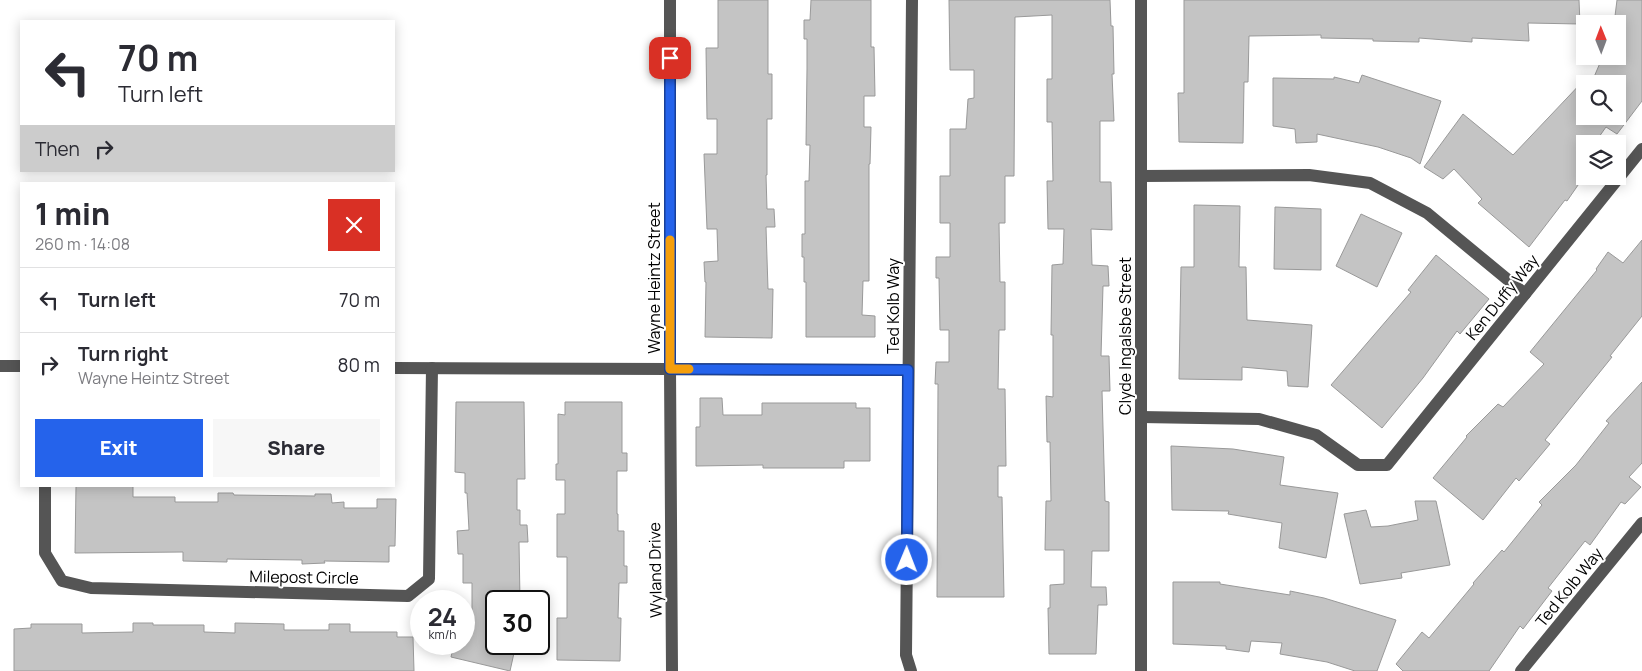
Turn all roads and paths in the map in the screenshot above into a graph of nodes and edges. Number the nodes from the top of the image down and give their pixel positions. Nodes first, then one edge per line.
1 (670, 0) edge
2 (912, 0) edge
3 (1141, 0) edge
4 (1642, 150) edge
5 (1141, 176) junction
6 (1525, 294) junction
7 (0, 366) edge
8 (20, 366) edge
9 (395, 368) edge
10 (432, 368) junction
11 (670, 369) junction
12 (908, 370) junction
13 (1141, 417) junction
14 (45, 487) edge
15 (1642, 523) edge
16 (672, 671) edge
17 (911, 671) edge
18 (1141, 671) edge
19 (1521, 671) edge

1 - 11 street, Wayne Heintz Street
2 - 12 street, Ted Kolb Way
3 - 5 street, Clyde Ingalsbe Street
4 - 6 street, Ken Duffy Way
5 - 6 street
5 - 13 street, Clyde Ingalsbe Street
6 - 13 street, Ken Duffy Way
7 - 8 street
9 - 10 street, Wayne Heintz Street
10 - 11 street, Wayne Heintz Street
10 - 14 street, Milepost Circle
11 - 12 street
11 - 16 street, Wyland Drive
12 - 17 street, Ted Kolb Way
13 - 18 street, Clyde Ingalsbe Street
15 - 19 street, Ted Kolb Way

